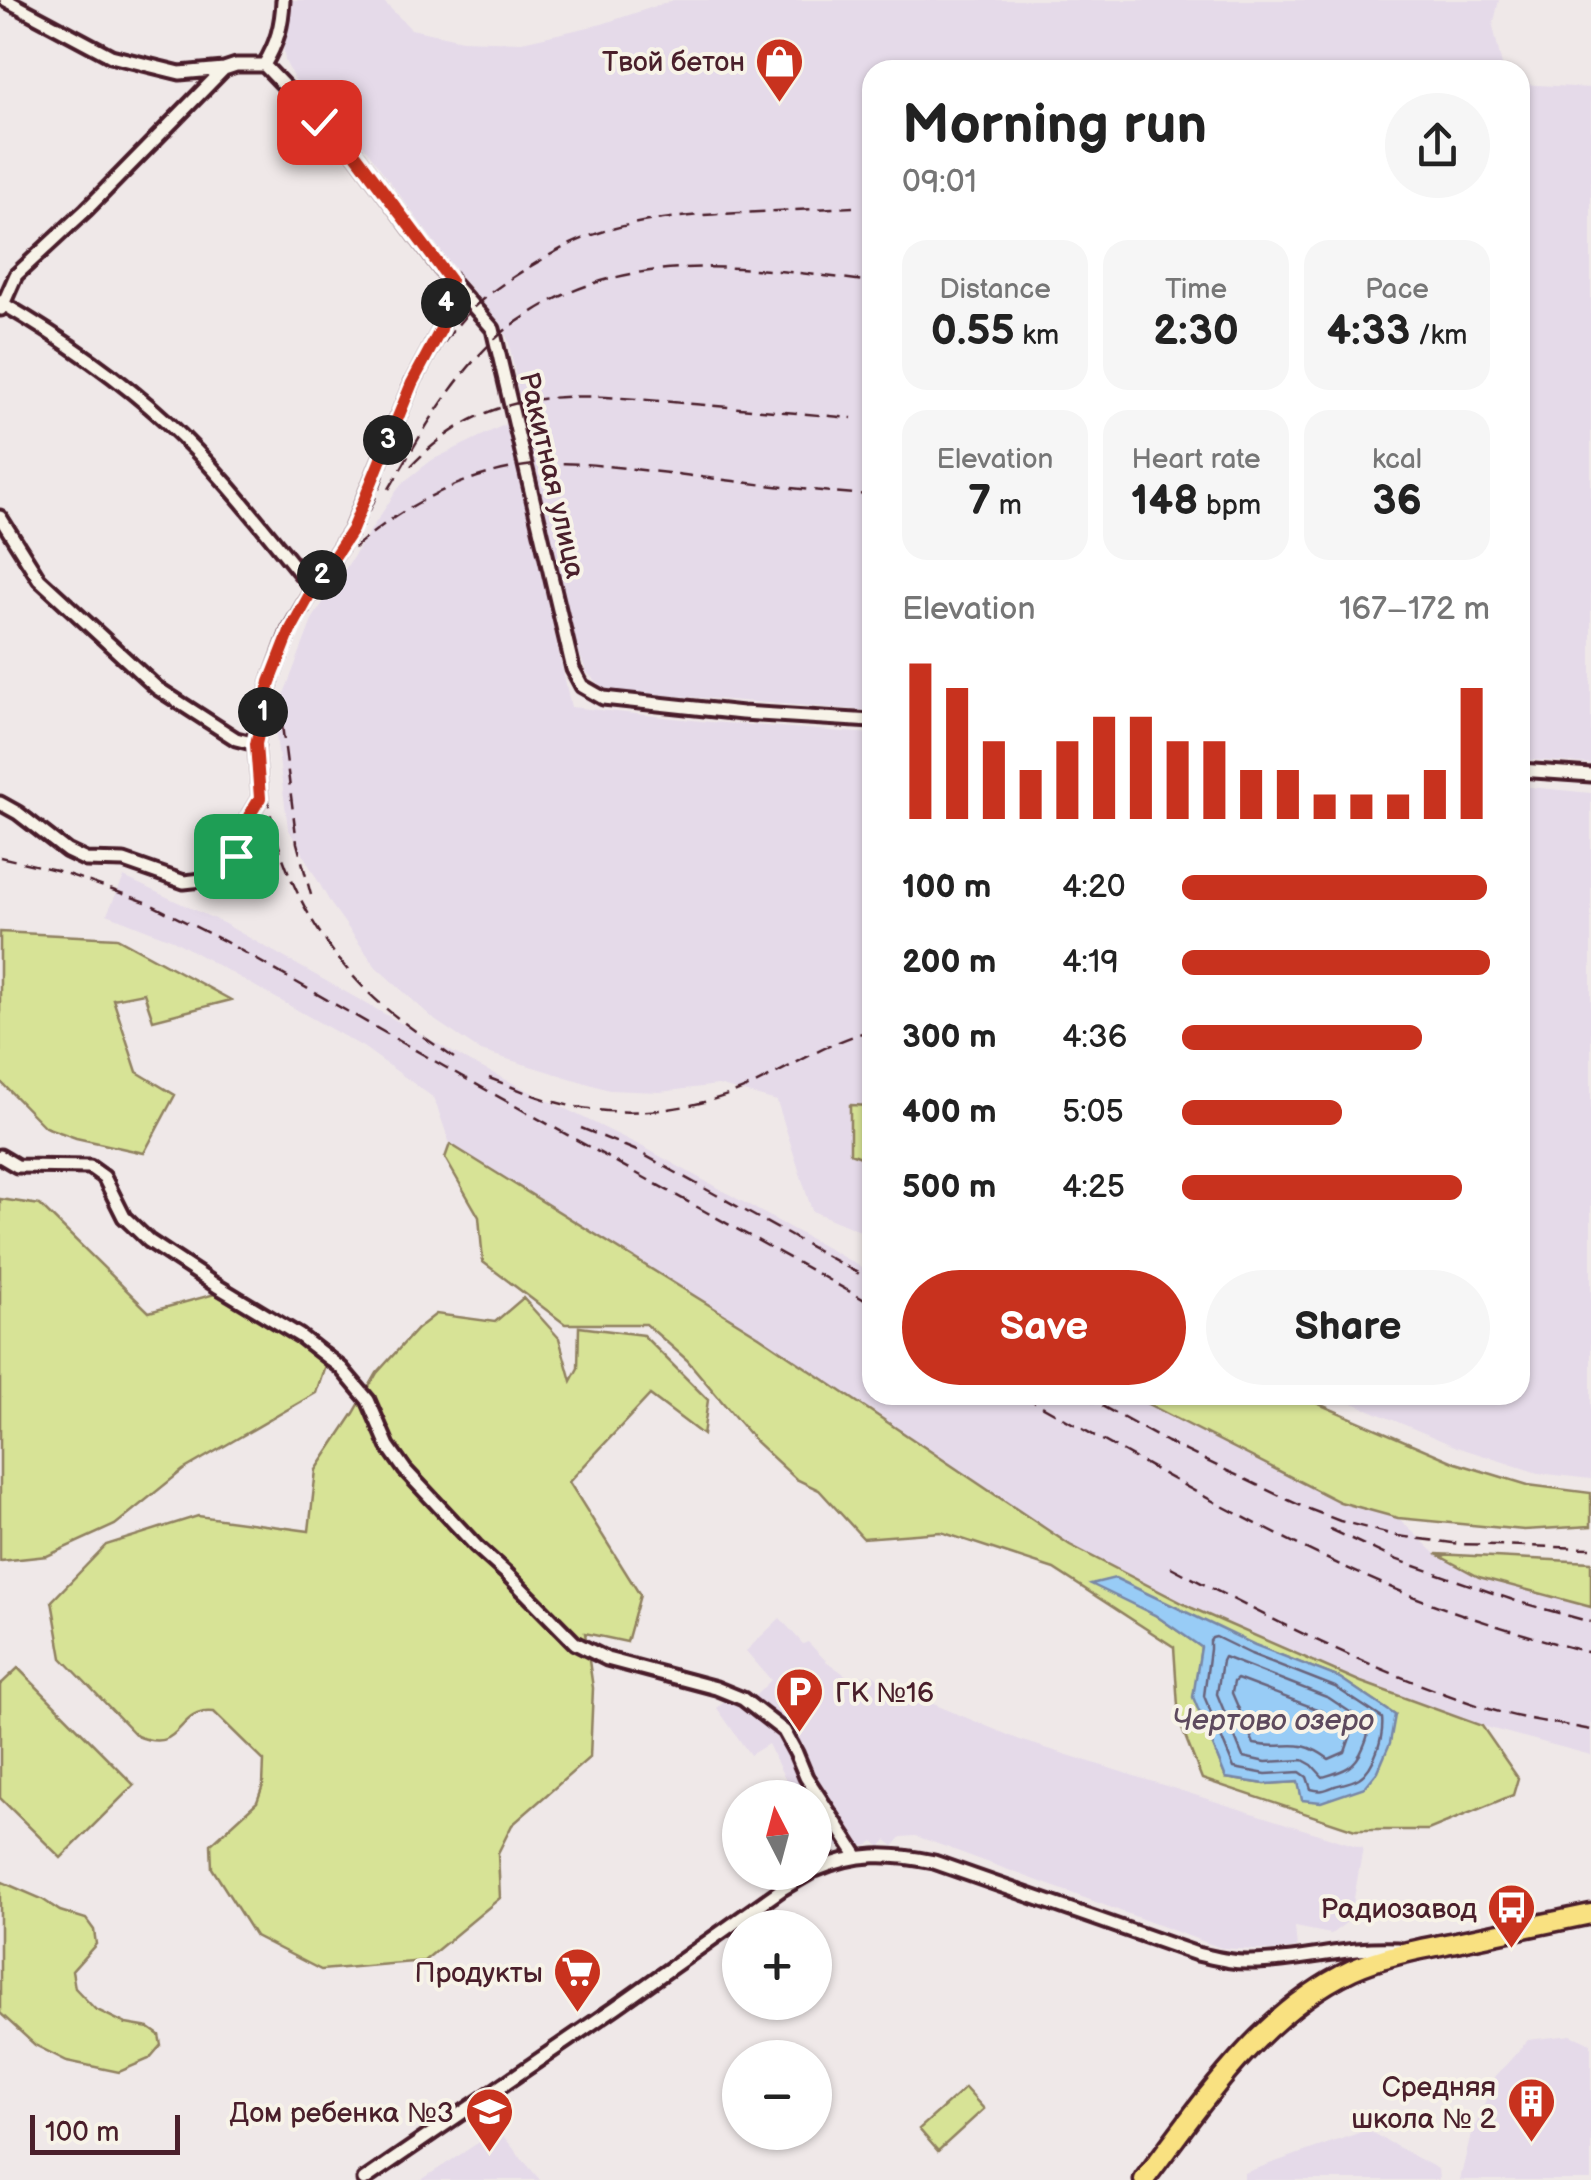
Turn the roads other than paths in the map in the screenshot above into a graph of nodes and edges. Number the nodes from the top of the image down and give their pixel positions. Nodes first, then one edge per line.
1 (6, 0) edge
2 (283, 0) edge
3 (264, 65) junction
4 (224, 69) junction
5 (450, 280) junction
6 (1, 305) edge
7 (0, 518) edge
8 (313, 589) junction
9 (862, 721) edge
10 (256, 744) junction
11 (1530, 771) edge
12 (1591, 776) edge
13 (0, 803) edge
14 (0, 1156) edge
15 (858, 1856) junction
16 (832, 1863) edge
17 (781, 1890) edge
18 (1591, 1914) edge
19 (1418, 1950) junction
20 (364, 2180) edge
21 (1144, 2180) edge

1 - 4 street
2 - 3 street
3 - 4 street
3 - 5 street, Ракитная улица
4 - 6 street
5 - 8 street
5 - 9 street, Ракитная улица
6 - 8 street
7 - 10 street
8 - 10 street
10 - 13 street
11 - 12 street
14 - 15 street
15 - 16 street
15 - 19 street
17 - 20 street
18 - 19 main road
19 - 21 main road

